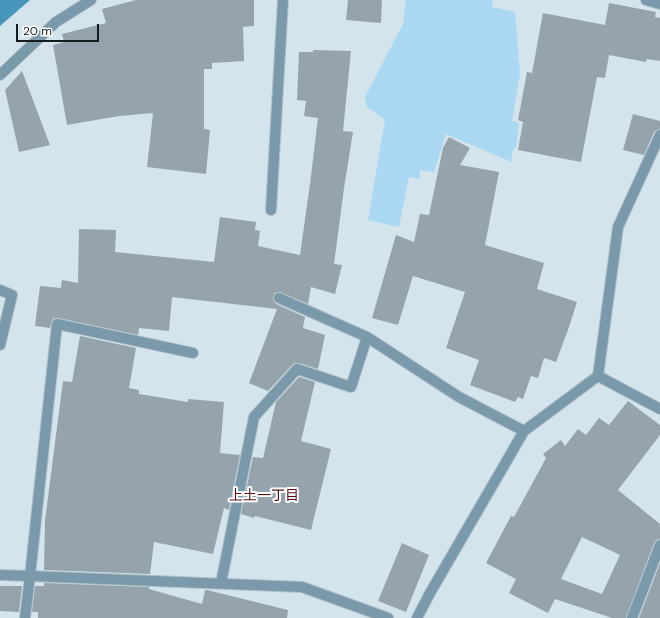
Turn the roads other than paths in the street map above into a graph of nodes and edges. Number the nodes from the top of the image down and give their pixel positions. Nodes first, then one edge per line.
1 (92, 0) edge
2 (283, 0) edge
3 (646, 0) edge
4 (660, 4) edge
5 (0, 75) edge
6 (660, 135) edge
7 (271, 210) dead end
8 (0, 290) edge
9 (279, 298) dead end
10 (367, 337) junction
11 (0, 345) edge
12 (192, 353) dead end
13 (598, 376) junction
14 (660, 409) edge
15 (524, 431) junction
16 (660, 545) edge
17 (0, 575) edge
18 (30, 576) junction
19 (221, 583) junction
20 (25, 618) edge
21 (388, 618) edge
22 (417, 618) edge
23 (632, 618) edge

1 - 5 street
2 - 7 street
3 - 4 street
6 - 13 street
8 - 11 street
9 - 10 street
10 - 15 street
10 - 19 street
12 - 18 street
13 - 14 street
13 - 15 street
15 - 22 street
16 - 23 street
17 - 18 street
18 - 19 street
18 - 20 street
19 - 21 street

